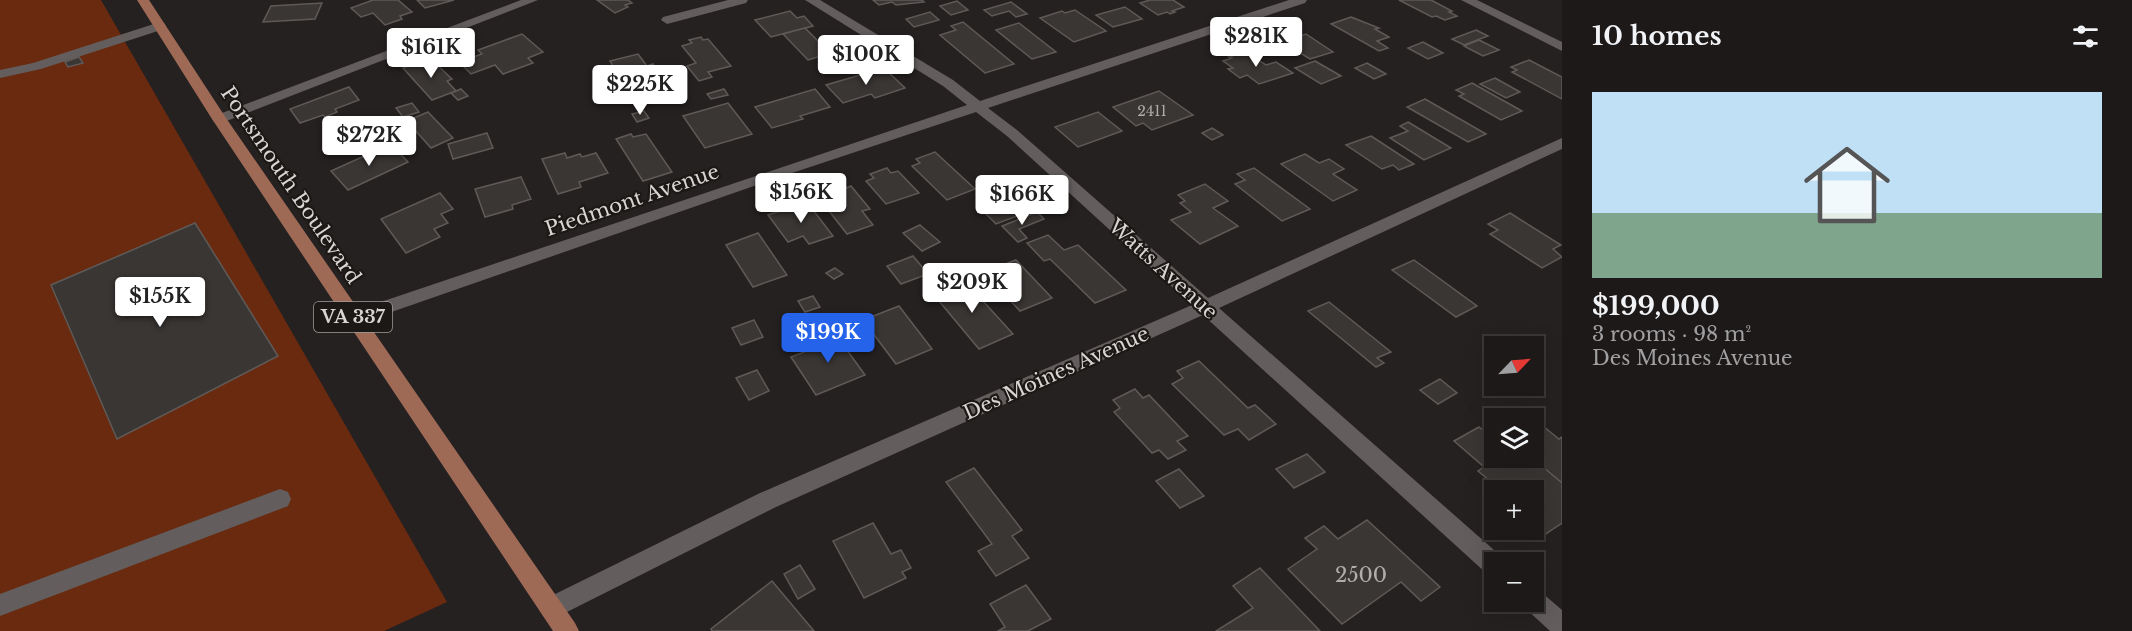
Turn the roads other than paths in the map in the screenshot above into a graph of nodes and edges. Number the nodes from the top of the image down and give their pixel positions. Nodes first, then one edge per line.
1 (143, 0) edge
2 (532, 0) edge
3 (742, 0) edge
4 (811, 0) edge
5 (1301, 0) edge
6 (1467, 0) edge
7 (667, 20) dead end
8 (160, 26) junction
9 (1562, 47) edge
10 (0, 74) edge
11 (981, 107) junction
12 (219, 119) junction
13 (1562, 142) edge
14 (1205, 307) junction
15 (354, 318) junction
16 (280, 499) dead end
17 (1484, 557) edge
18 (0, 605) edge
19 (552, 608) junction
20 (1544, 610) edge
21 (1562, 626) edge
22 (567, 631) edge

1 - 8 main road, Portsmouth Boulevard / VA 337
2 - 12 street
3 - 7 street
4 - 11 street, Watts Avenue
5 - 11 street, Piedmont Avenue
6 - 9 street
8 - 10 street
8 - 12 main road, Portsmouth Boulevard / VA 337
11 - 14 street, Watts Avenue
11 - 15 street, Piedmont Avenue
12 - 15 main road, Portsmouth Boulevard / VA 337
13 - 14 street, Des Moines Avenue
14 - 17 street, Watts Avenue
14 - 19 street, Des Moines Avenue
15 - 19 main road, Portsmouth Boulevard / VA 337
16 - 18 street
19 - 22 main road, Portsmouth Boulevard / VA 337
20 - 21 street

